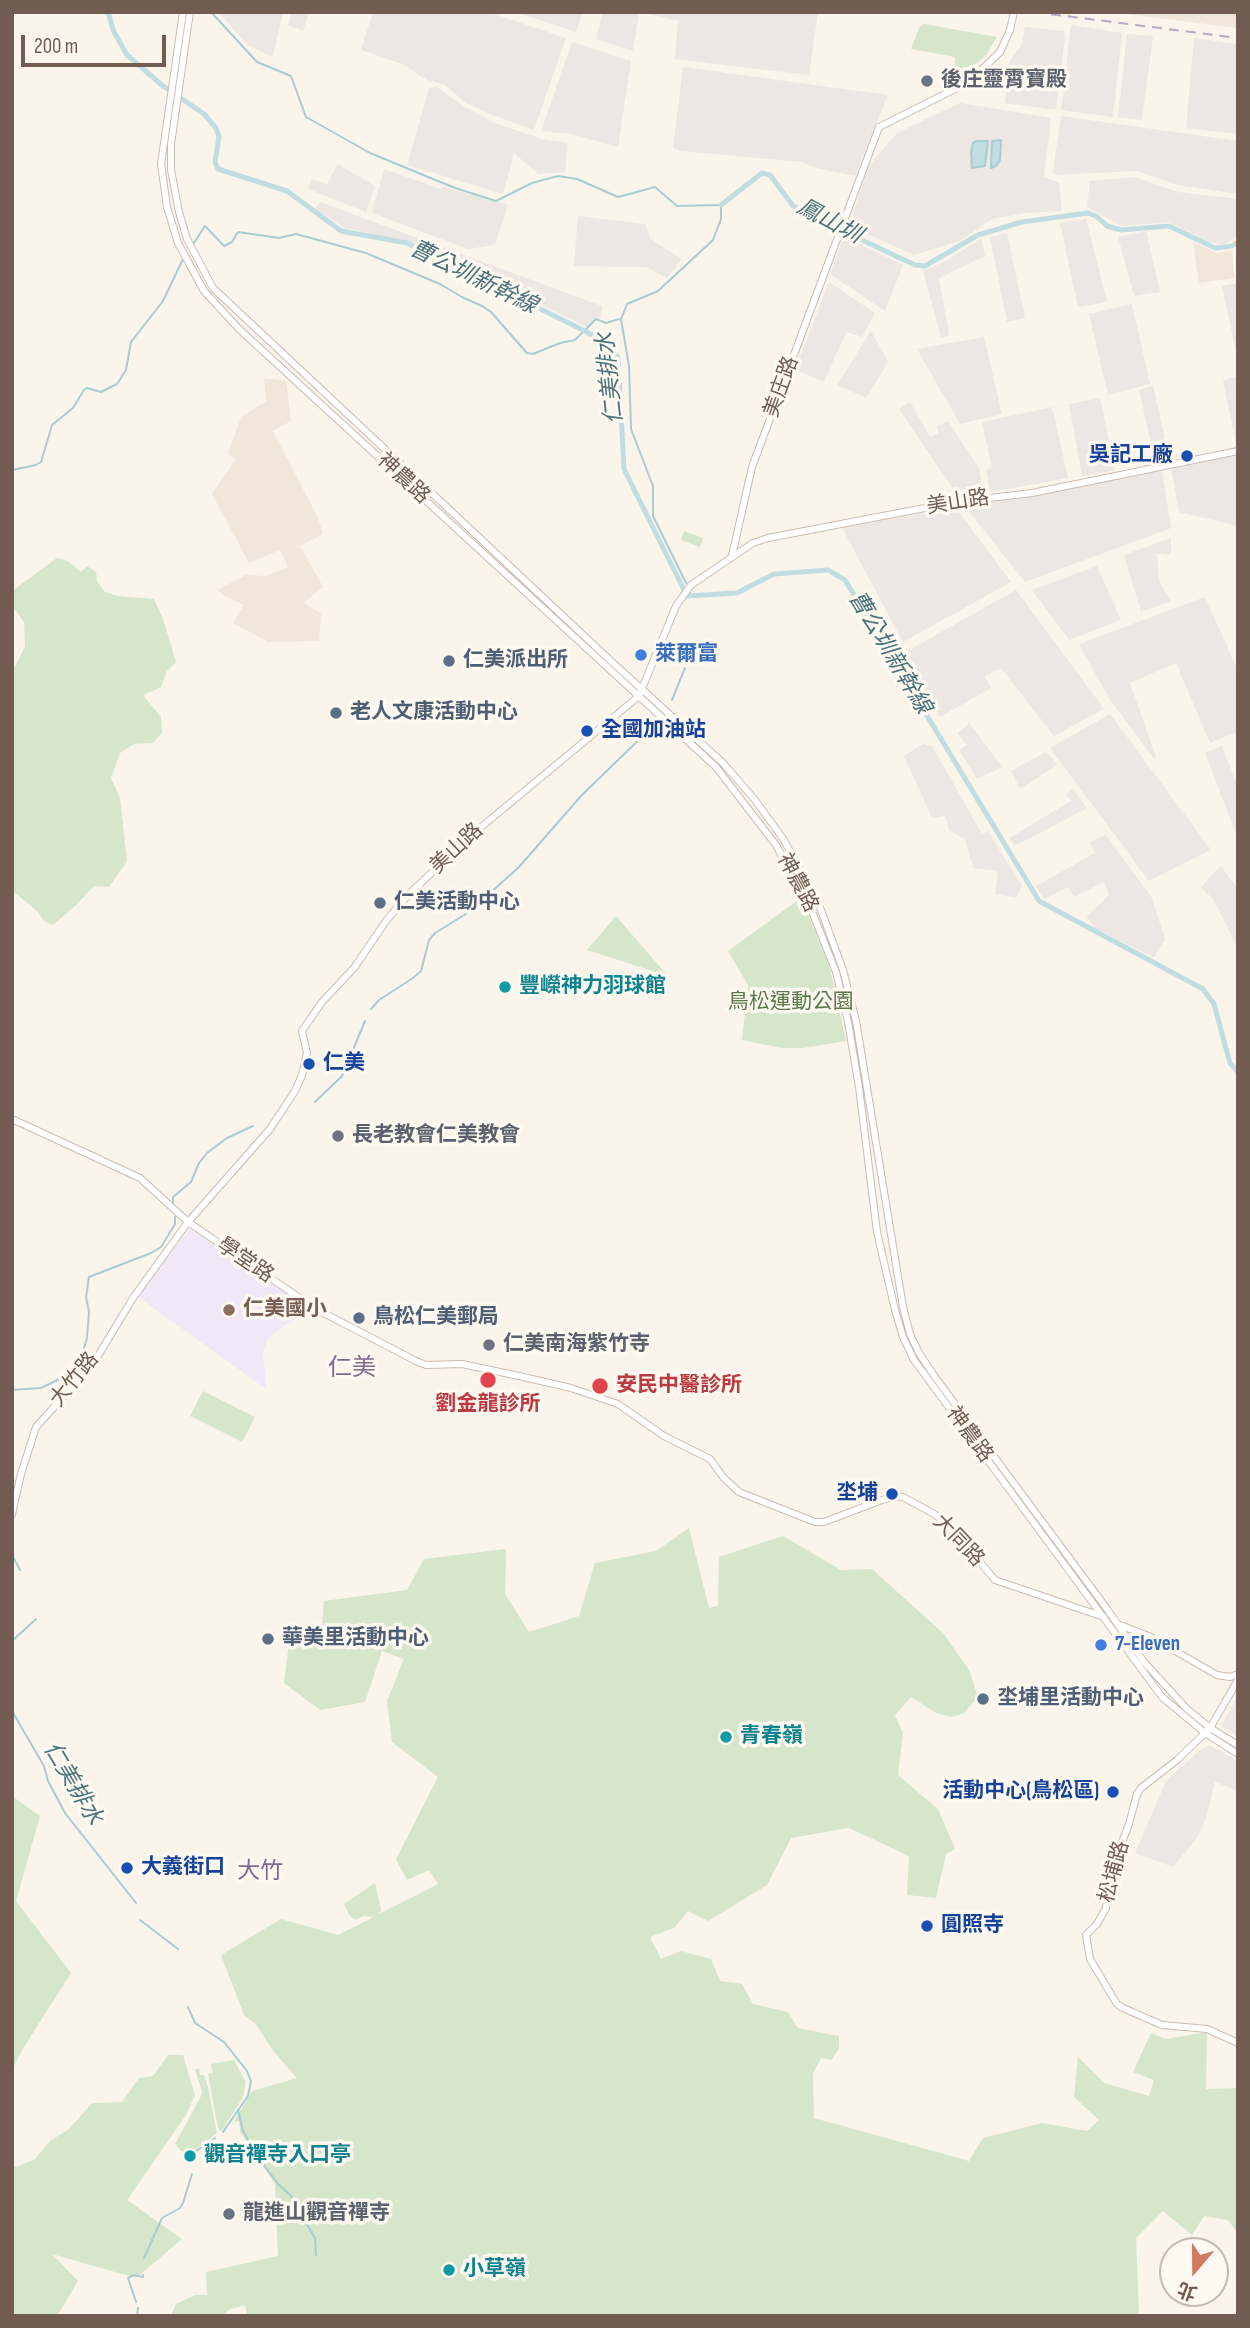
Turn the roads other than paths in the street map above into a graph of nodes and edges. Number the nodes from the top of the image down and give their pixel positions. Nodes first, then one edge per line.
1 (183, 12) edge
2 (190, 12) edge
3 (1014, 12) edge
4 (170, 134) junction
5 (1238, 451) edge
6 (732, 556) junction
7 (643, 689) junction
8 (639, 696) junction
9 (12, 1119) edge
10 (188, 1222) junction
11 (649, 1425) joint
12 (12, 1514) edge
13 (1104, 1617) junction
14 (1118, 1624) junction
15 (1238, 1674) edge
16 (1238, 1680) edge
17 (1207, 1731) junction
18 (1238, 1745) edge
19 (1238, 1754) edge
20 (1238, 2043) edge

1 - 4 street
2 - 4 street
3 - 6 street, 美庄路
4 - 7 street, 神農路
4 - 8 street, 神農路
5 - 6 street, 美山路
6 - 7 street, 美山路
7 - 8 street, 美山路
7 - 14 street, 神農路
8 - 10 street, 美山路
8 - 13 street, 神農路
9 - 10 street, 學堂路
10 - 11 street, 學堂路
10 - 12 street, 大竹路
11 - 13 street, 大同路
13 - 14 street, 大同路
13 - 17 street, 神農路
14 - 15 street, 大同路
14 - 17 street, 神農路
16 - 17 street, 松埔路
17 - 18 street, 神農路
17 - 19 street, 神農路
17 - 20 street, 松埔路

